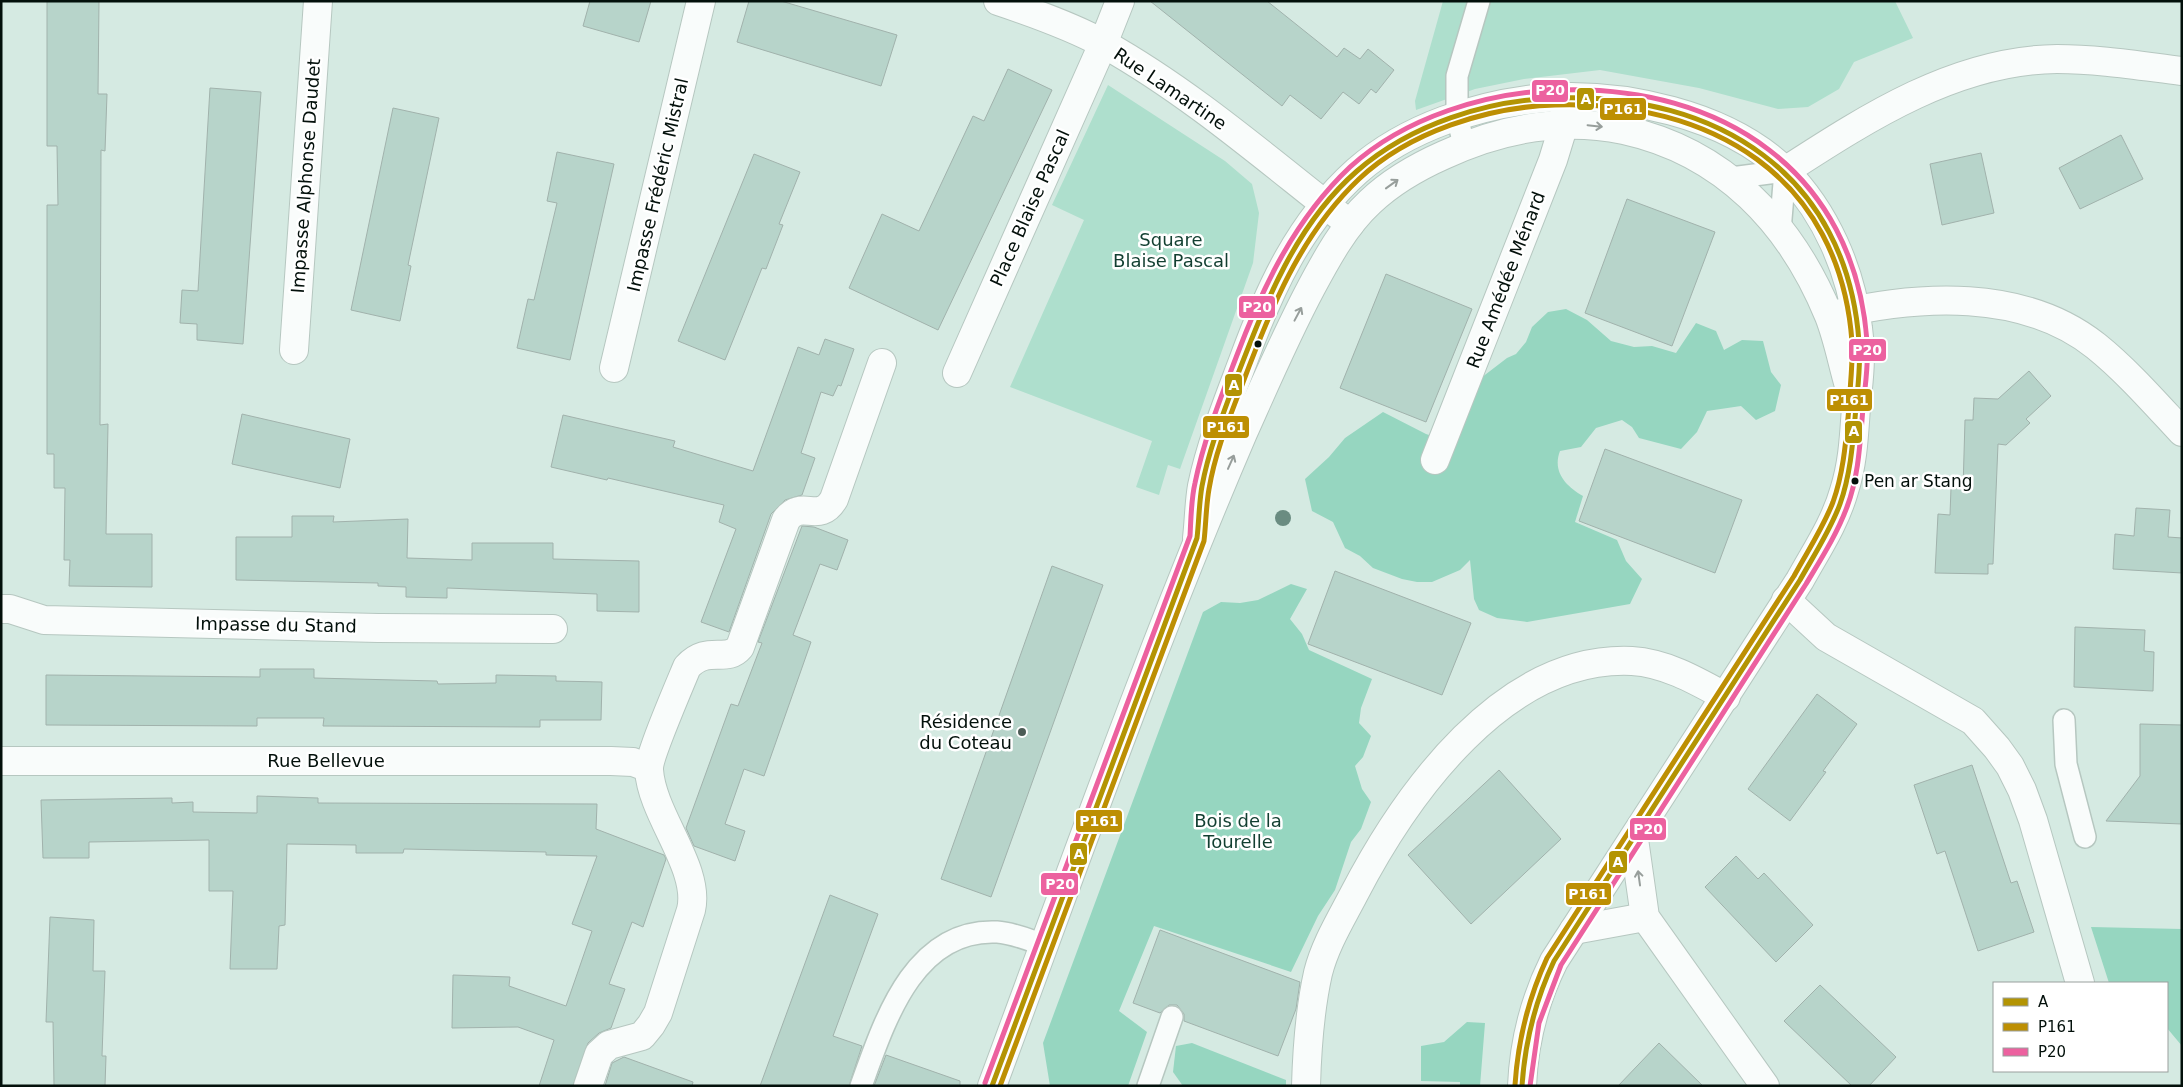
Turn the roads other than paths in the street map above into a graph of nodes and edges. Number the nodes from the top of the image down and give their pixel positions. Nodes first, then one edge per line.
1 (318, 1) edge
2 (701, 1) edge
3 (998, 1) edge
4 (1120, 1) edge
5 (1479, 1) edge
6 (1103, 44) junction
7 (2182, 71) edge
8 (1566, 96) junction
9 (1457, 116) junction
10 (1564, 124) junction
11 (1464, 145) junction
12 (1785, 171) junction
13 (1731, 178) junction
14 (1325, 204) junction
15 (1350, 224) junction
16 (1780, 231) junction
17 (1856, 310) junction
18 (1829, 316) junction
19 (294, 350) dead end
20 (882, 363) dead end
21 (614, 368) dead end
22 (957, 373) dead end
23 (1856, 409) junction
24 (2182, 432) edge
25 (1435, 460) dead end
26 (1197, 538) junction
27 (1786, 600) junction
28 (1, 609) edge
29 (553, 629) dead end
30 (1726, 697) junction
31 (2064, 720) dead end
32 (1, 761) edge
33 (649, 768) junction
34 (2085, 837) dead end
35 (1634, 838) junction
36 (1646, 918) junction
37 (1574, 930) junction
38 (1044, 945) junction
39 (2080, 982) edge
40 (1172, 1017) dead end
41 (994, 1085) edge
42 (588, 1086) edge
43 (860, 1086) edge
44 (1148, 1086) edge
45 (1306, 1086) edge
46 (1522, 1086) edge
47 (1765, 1086) edge

1 - 19 street, Impasse Alphonse Daudet
2 - 21 street, Impasse Frédéric Mistral
3 - 6 street, Rue Lamartine
4 - 6 street, Place Blaise Pascal
5 - 9 lane
6 - 14 street, Rue Lamartine
6 - 22 street, Place Blaise Pascal
7 - 12 street
8 - 9 street
8 - 10 street, Rue Amédée Ménard
8 - 12 street
9 - 11 lane
9 - 14 street
10 - 11 street
10 -> 13 street
10 - 25 street, Rue Amédée Ménard
15 -> 11 street
12 - 13 lane
12 - 16 lane
12 - 17 street
13 - 16 street
14 - 15 street, Rue Lamartine
14 - 26 street
26 -> 15 street
16 - 18 street
17 - 18 street
17 - 23 street
17 - 24 street
18 - 23 street
20 - 33 street
23 - 27 street
26 - 38 street
27 - 30 street
27 - 39 street
28 - 29 street, Impasse du Stand
30 - 35 street
30 - 45 street
31 - 34 lane
32 - 33 street, Rue Bellevue
33 - 42 street
36 -> 35 street
35 - 37 street
36 - 37 street
36 - 47 street
37 - 46 street
38 - 41 street
38 - 43 lane
40 - 44 lane

